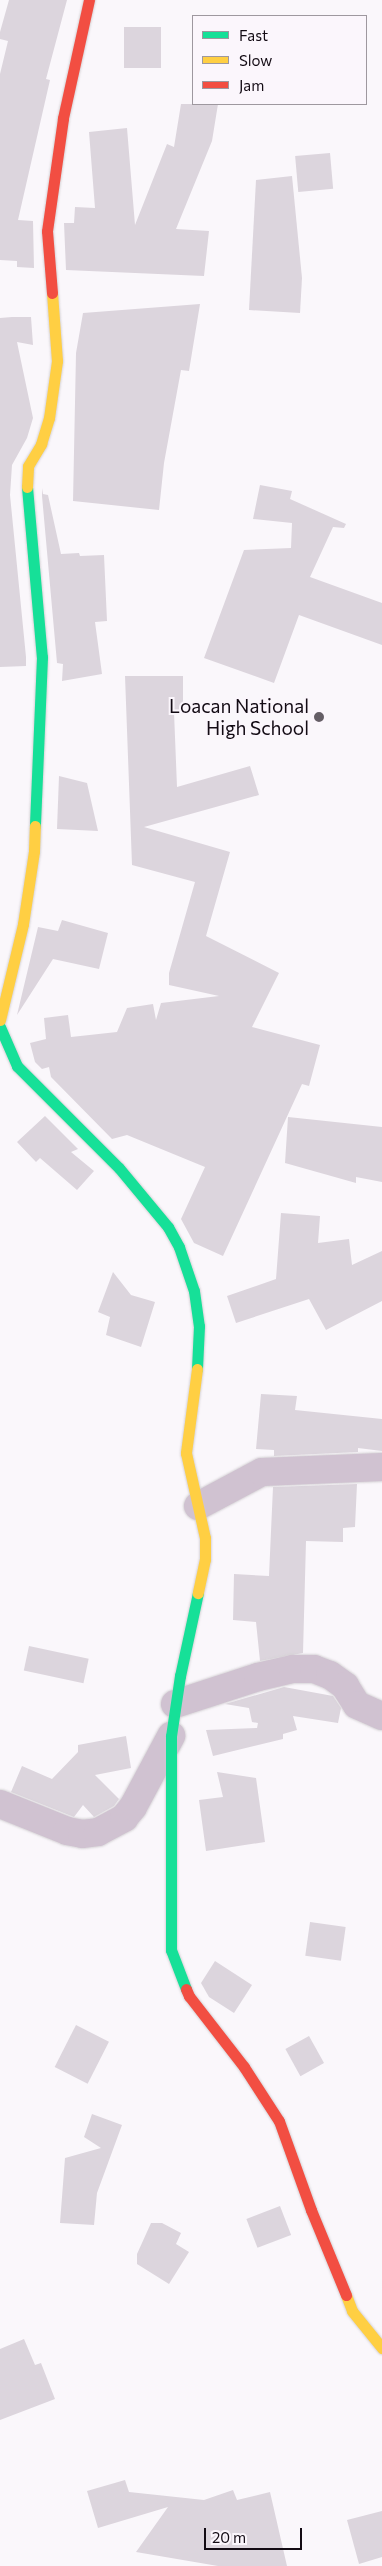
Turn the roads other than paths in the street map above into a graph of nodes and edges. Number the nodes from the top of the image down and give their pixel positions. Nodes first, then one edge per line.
1 (89, 0) edge
2 (0, 1020) edge
3 (0, 1027) edge
4 (382, 1467) edge
5 (198, 1506) junction
6 (176, 1704) junction
7 (382, 1716) edge
8 (171, 1736) junction
9 (0, 1804) edge
10 (382, 2348) edge

1 - 2 street
3 - 5 street
4 - 5 street
5 - 6 street
6 - 7 street
6 - 8 street
8 - 9 street
8 - 10 street

